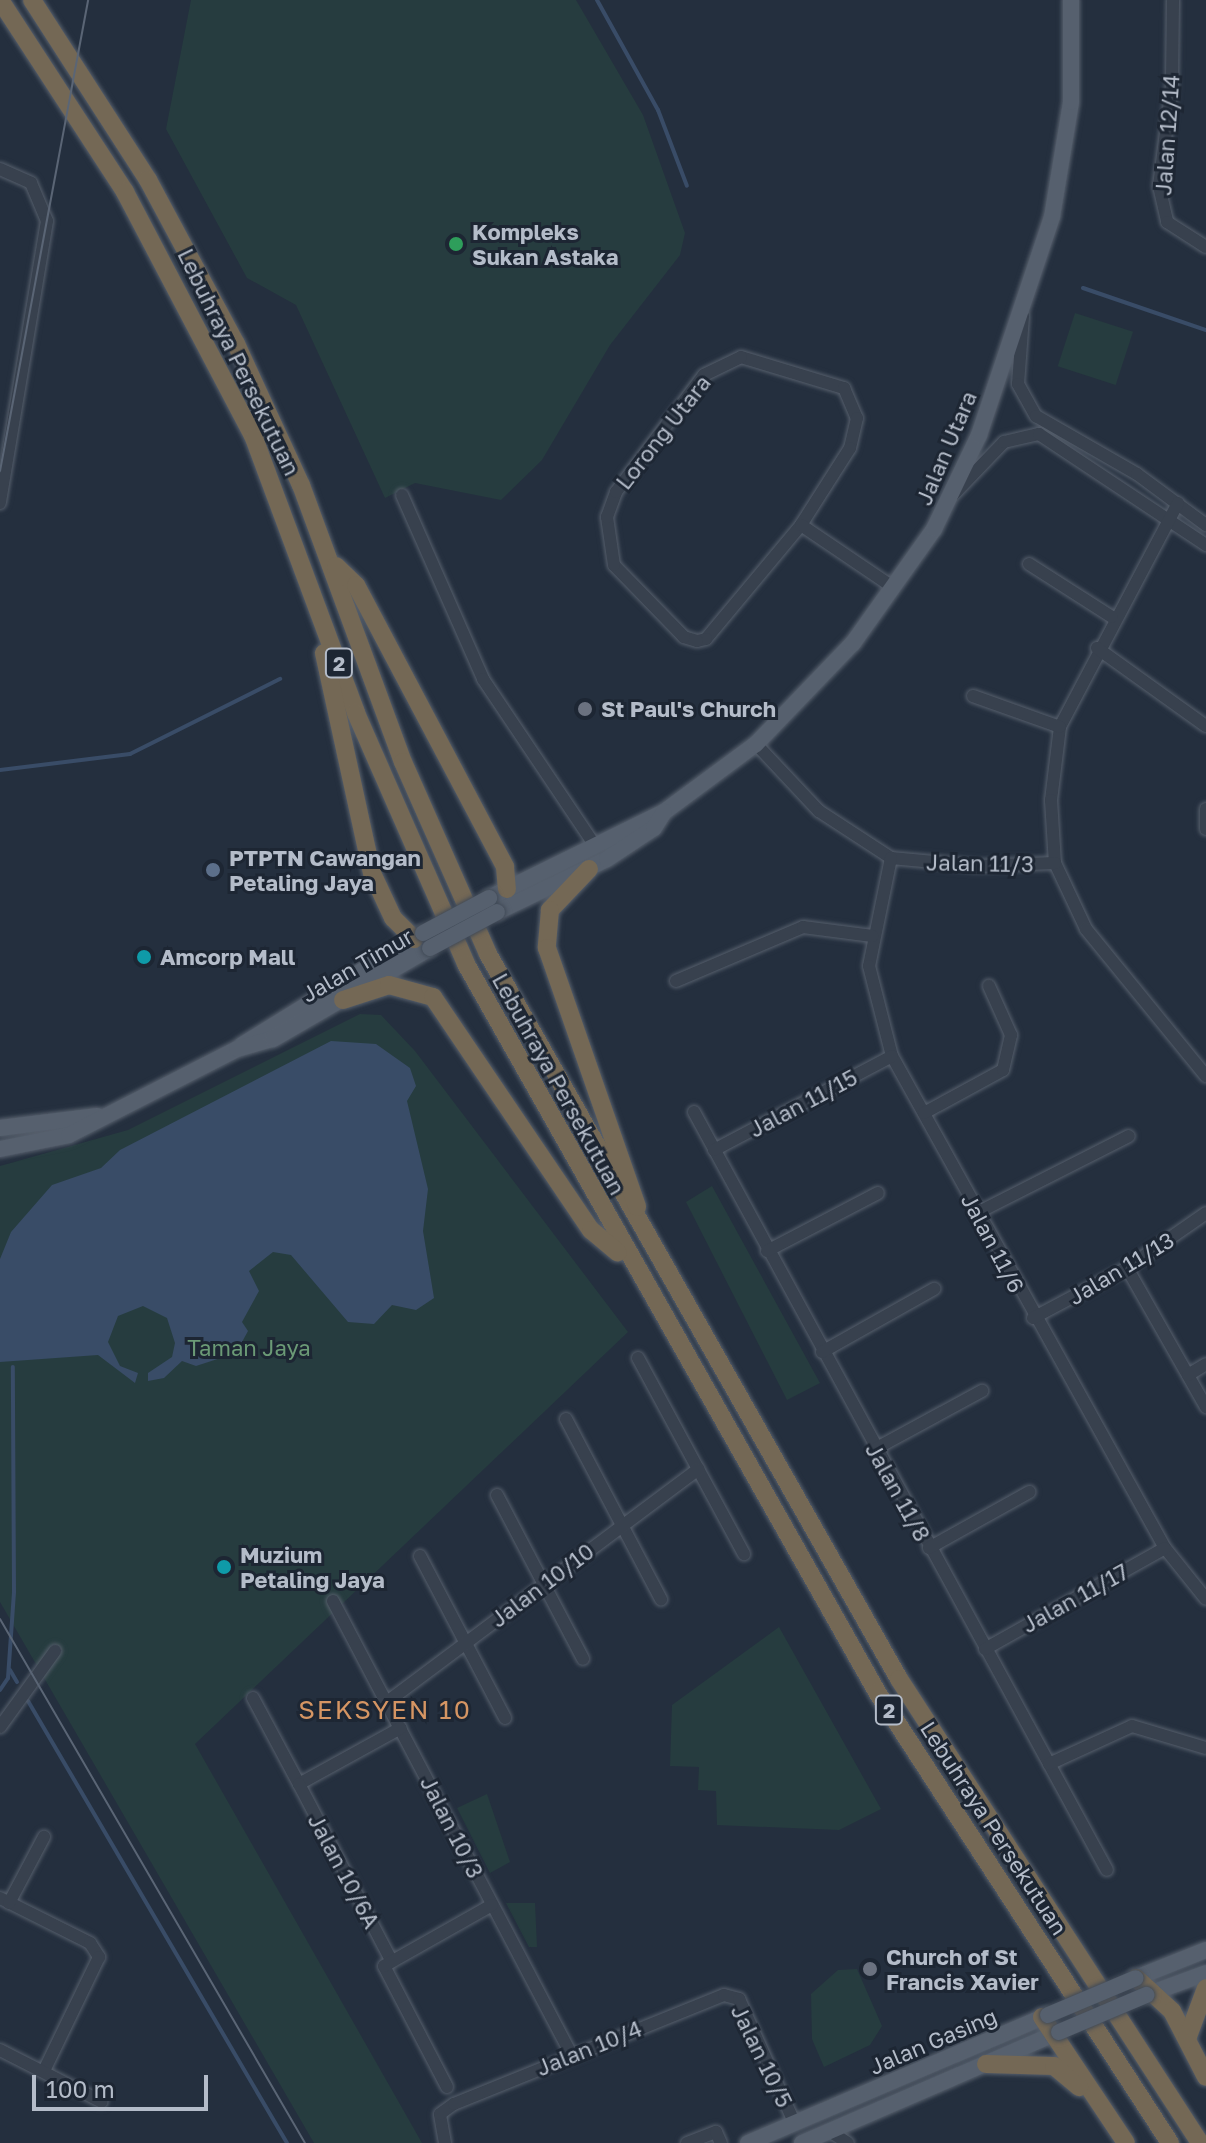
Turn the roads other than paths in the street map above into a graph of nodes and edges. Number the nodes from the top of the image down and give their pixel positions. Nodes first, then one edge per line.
1 (0, 0) edge
2 (32, 0) edge
3 (1071, 0) edge
4 (1173, 0) edge
5 (0, 169) edge
6 (1206, 247) edge
7 (1024, 309) junction
8 (10, 430) junction
9 (0, 443) edge
10 (402, 495) dead end
11 (953, 495) junction
12 (0, 503) edge
13 (1178, 503) junction
14 (1170, 517) junction
15 (801, 525) junction
16 (1206, 525) edge
17 (1206, 545) edge
18 (332, 562) junction
19 (1029, 564) dead end
20 (308, 576) junction
21 (894, 588) junction
22 (1112, 617) junction
23 (1097, 648) junction
24 (973, 696) dead end
25 (1206, 726) edge
26 (1060, 727) junction
27 (756, 744) junction
28 (1206, 809) edge
29 (664, 812) junction
30 (1204, 827) edge
31 (593, 843) junction
32 (891, 858) junction
33 (1055, 863) junction
34 (589, 869) junction
35 (507, 889) junction
36 (493, 905) junction
37 (872, 936) junction
38 (422, 940) junction
39 (676, 981) dead end
40 (989, 986) dead end
41 (343, 1000) junction
42 (237, 1049) junction
43 (892, 1056) junction
44 (1206, 1076) edge
45 (694, 1112) dead end
46 (924, 1113) junction
47 (107, 1115) junction
48 (0, 1128) edge
49 (1129, 1136) dead end
50 (0, 1149) edge
51 (714, 1150) junction
52 (878, 1193) dead end
53 (977, 1213) junction
54 (1206, 1213) edge
55 (650, 1248) junction
56 (767, 1251) junction
57 (629, 1263) junction
58 (1127, 1268) junction
59 (934, 1289) dead end
60 (1033, 1318) junction
61 (822, 1352) junction
62 (638, 1358) dead end
63 (1206, 1364) edge
64 (1188, 1375) junction
65 (982, 1391) dead end
66 (1206, 1407) edge
67 (566, 1419) dead end
68 (875, 1449) junction
69 (698, 1469) junction
70 (1029, 1492) dead end
71 (497, 1495) dead end
72 (621, 1525) junction
73 (929, 1548) junction
74 (1165, 1548) junction
75 (744, 1554) dead end
76 (420, 1556) dead end
77 (544, 1584) junction
78 (661, 1599) dead end
79 (1206, 1599) edge
80 (333, 1601) dead end
81 (465, 1643) junction
82 (985, 1649) junction
83 (55, 1651) dead end
84 (583, 1659) dead end
85 (253, 1698) dead end
86 (387, 1702) junction
87 (505, 1718) dead end
88 (0, 1727) edge
89 (401, 1728) junction
90 (1206, 1748) edge
91 (1049, 1764) junction
92 (299, 1784) junction
93 (44, 1837) dead end
94 (1107, 1870) dead end
95 (4, 1900) edge
96 (492, 1905) junction
97 (1206, 1950) edge
98 (390, 1958) junction
99 (1206, 1973) edge
100 (1136, 1978) junction
101 (1206, 1988) edge
102 (1150, 1994) junction
103 (724, 1995) joint
104 (1045, 2016) junction
105 (1056, 2034) junction
106 (1187, 2039) junction
107 (0, 2050) edge
108 (571, 2054) junction
109 (986, 2064) junction
110 (44, 2071) junction
111 (1206, 2077) edge
112 (447, 2087) dead end
113 (1094, 2099) junction
114 (102, 2102) dead end
115 (839, 2105) junction
116 (795, 2124) junction
117 (848, 2125) junction
118 (831, 2132) junction
119 (445, 2143) edge
120 (687, 2143) edge
121 (721, 2143) edge
122 (748, 2143) edge
123 (802, 2143) edge
124 (848, 2143) edge
125 (856, 2143) edge
126 (1126, 2143) edge
127 (1170, 2143) edge
128 (1200, 2143) edge

1 - 20 highway, Lebuhraya Persekutuan / 2
2 - 18 highway, Lebuhraya Persekutuan / 2
3 - 7 main road, Jalan Utara
4 - 6 street, Jalan 12/14
5 - 8 street
7 - 11 main road, Jalan Utara
7 - 13 street
8 - 9 street
8 - 12 street
10 - 31 street
11 - 14 street
11 - 21 main road, Jalan Utara
13 - 14 street
13 - 16 street
14 - 17 street
14 - 22 street
15 - 15 street, Lorong Utara
15 - 21 street
18 - 35 highway
18 - 55 highway, Lebuhraya Persekutuan / 2
19 - 22 street
20 - 38 highway
20 - 57 highway, Lebuhraya Persekutuan / 2
21 - 27 main road, Jalan Utara
22 - 23 street
23 - 25 street
23 - 26 street
24 - 26 street
26 - 33 street
27 - 29 main road, Jalan Utara
27 - 32 street, Jalan 11/3
28 - 30 street
29 - 31 main road, Jalan Utara
29 - 34 main road, Jalan Utara
31 - 35 main road, Jalan Utara
32 - 33 street, Jalan 11/3
32 - 37 street, Jalan 11/6
33 - 44 street
34 - 36 main road, Jalan Utara
34 - 55 highway
35 - 36 main road, Jalan Utara
36 - 38 main road, Jalan Timur, bridge
37 - 39 street
37 - 43 street, Jalan 11/6
38 - 41 main road, Jalan Timur
38 - 42 main road, Jalan Timur
40 - 46 street
41 - 42 main road, Jalan Timur
41 - 57 highway
42 - 47 main road, Jalan Timur
43 - 46 street, Jalan 11/6
43 - 51 street, Jalan 11/15
45 - 51 street, Jalan 11/8
46 - 53 street, Jalan 11/6
47 - 48 main road, Jalan Timur
47 - 50 main road, Jalan Timur
49 - 53 street
51 - 56 street, Jalan 11/8
52 - 56 street
53 - 60 street, Jalan 11/6
54 - 58 street, Jalan 11/13
55 - 128 highway, Lebuhraya Persekutuan / 2
56 - 61 street, Jalan 11/8
57 - 127 highway, Lebuhraya Persekutuan / 2
58 - 60 street, Jalan 11/13
58 - 64 street
59 - 61 street
60 - 74 street, Jalan 11/6
61 - 68 street, Jalan 11/8
62 - 69 street
63 - 64 street
64 - 66 street
65 - 68 street
67 - 72 street
68 - 73 street, Jalan 11/8
69 - 72 street, Jalan 10/10
69 - 75 street
70 - 73 street
71 - 77 street
72 - 77 street, Jalan 10/10
72 - 78 street
73 - 82 street, Jalan 11/8
74 - 79 street, Jalan 11/6
74 - 82 street, Jalan 11/17
76 - 81 street
77 - 81 street, Jalan 10/10
77 - 84 street
80 - 86 street, Jalan 10/3
81 - 86 street, Jalan 10/10
81 - 87 street
82 - 91 street, Jalan 11/8
83 - 88 street
85 - 92 street, Jalan 10/6A
86 - 89 street, Jalan 10/3
89 - 92 street
89 - 96 street, Jalan 10/3
90 - 91 street
91 - 94 street, Jalan 11/8
92 - 98 street, Jalan 10/6A
93 - 95 street
95 - 110 street
96 - 98 street
96 - 108 street, Jalan 10/3
97 - 100 main road, Jalan Gasing
98 - 112 street, Jalan 10/6A
99 - 102 main road, Jalan Gasing
100 - 102 highway
100 - 104 main road, Jalan Gasing, bridge
101 - 106 highway
102 - 105 main road, Jalan Gasing, bridge
102 - 106 highway
103 - 108 street, Jalan 10/4
103 - 116 street, Jalan 10/5
104 - 105 highway
104 - 115 main road, Jalan Gasing
105 - 109 main road, Jalan Gasing
105 - 113 highway
106 - 111 highway
107 - 110 street
108 - 119 street, Jalan 10/4
109 - 113 highway
109 - 117 main road, Jalan Gasing
110 - 114 street
113 - 126 highway
115 - 116 main road, Jalan Gasing
115 - 117 main road
116 - 122 main road, Jalan Gasing
117 - 118 main road, Jalan Gasing
117 - 125 street
118 - 123 main road, Jalan Gasing
118 - 124 street
120 - 121 street

